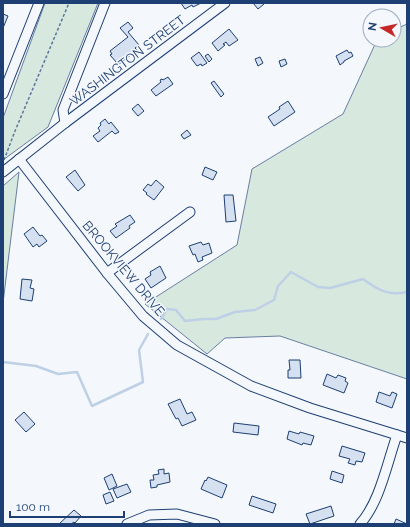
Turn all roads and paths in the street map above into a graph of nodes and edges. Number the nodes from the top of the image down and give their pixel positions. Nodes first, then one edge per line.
1 (39, 3) edge
2 (69, 3) edge
3 (105, 3) edge
4 (225, 3) edge
5 (3, 94) edge
6 (65, 123) junction
7 (19, 159) junction
8 (3, 163) edge
9 (3, 172) edge
10 (190, 212) dead end
11 (107, 273) junction
12 (397, 435) junction
13 (407, 438) edge
14 (127, 524) edge
15 (215, 524) edge
16 (360, 524) edge

1 - 5 street
2 - 8 path
3 - 6 street
4 - 6 street, WASHINGTON STREET
6 - 7 street, WASHINGTON STREET
7 - 9 street, WASHINGTON STREET
7 - 11 street, BROOKVIEW DRIVE
10 - 11 street
11 - 12 street, BROOKVIEW DRIVE
12 - 13 street, BROOKVIEW DRIVE
12 - 16 street
14 - 15 street

